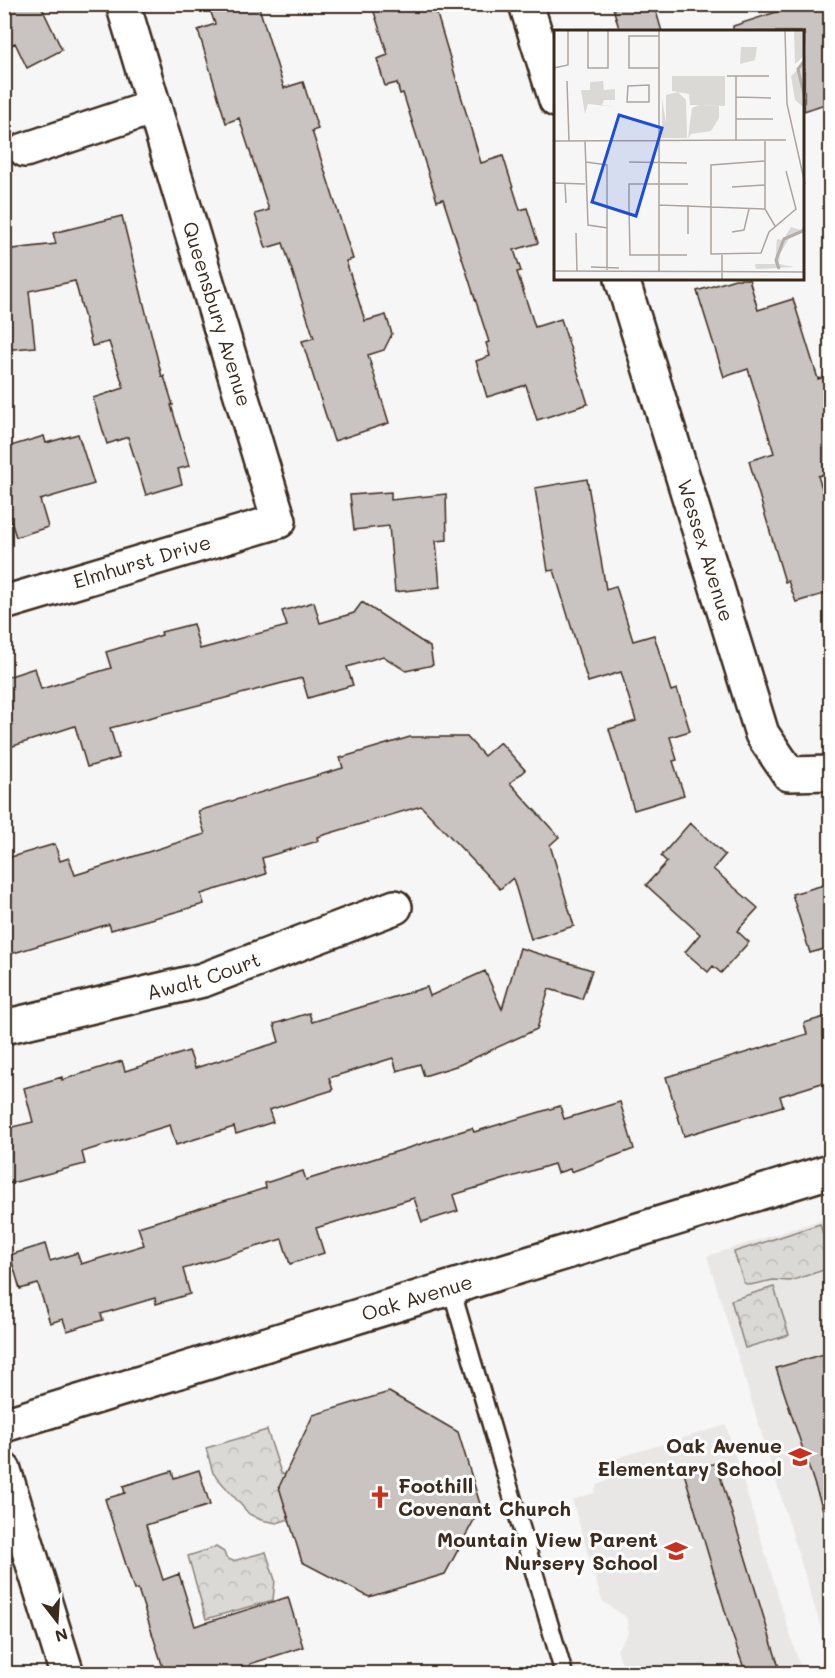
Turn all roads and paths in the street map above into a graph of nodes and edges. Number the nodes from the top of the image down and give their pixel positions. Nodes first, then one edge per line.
1 (123, 4) edge
2 (526, 4) edge
3 (554, 94) edge
4 (154, 107) junction
5 (25, 150) dead end
6 (622, 280) edge
7 (279, 521) joint
8 (4, 603) edge
9 (831, 773) edge
10 (395, 907) dead end
11 (4, 1027) edge
12 (831, 1171) edge
13 (452, 1288) junction
14 (4, 1425) edge
15 (4, 1470) edge
16 (67, 1674) edge
17 (564, 1674) edge

1 - 4 street, Queensbury Avenue
2 - 3 street
4 - 5 street
4 - 7 street, Queensbury Avenue
6 - 9 street, Wessex Avenue
7 - 8 street, Elmhurst Drive
10 - 11 street, Awalt Court
12 - 13 street, Oak Avenue
13 - 14 street, Oak Avenue
13 - 17 lane
15 - 16 street

